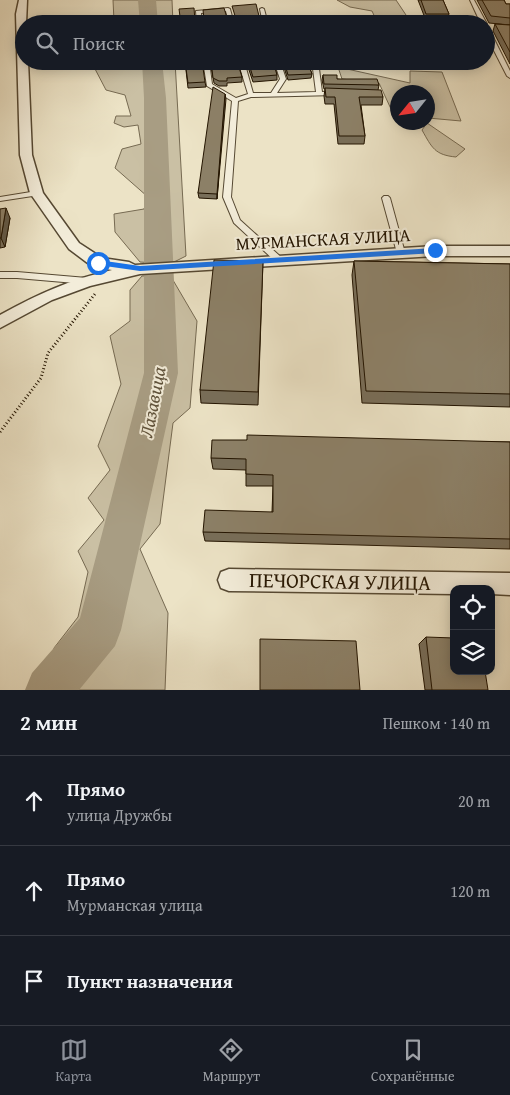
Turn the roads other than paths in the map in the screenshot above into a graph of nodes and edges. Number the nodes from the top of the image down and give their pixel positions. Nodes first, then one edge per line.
1 (23, 0) edge
2 (472, 0) edge
3 (262, 8) dead end
4 (21, 15) edge
5 (198, 15) edge
6 (230, 15) edge
7 (264, 15) edge
8 (480, 15) edge
9 (495, 46) edge
10 (23, 70) edge
11 (207, 70) edge
12 (244, 70) edge
13 (280, 70) edge
14 (316, 70) edge
15 (509, 73) edge
16 (319, 92) junction
17 (344, 93) edge
18 (273, 94) junction
19 (251, 95) junction
20 (235, 100) junction
21 (36, 193) junction
22 (386, 198) dead end
23 (0, 199) edge
24 (510, 251) edge
25 (401, 253) junction
26 (279, 260) junction
27 (140, 268) junction
28 (0, 276) edge
29 (87, 281) junction
30 (0, 322) edge
31 (229, 580) dead end
32 (510, 584) edge

1 - 4 street
2 - 8 lane
3 - 7 lane
5 - 6 lane
9 - 15 lane
10 - 21 street
11 - 20 lane
12 - 19 lane
13 - 18 lane
14 - 16 lane
16 - 17 lane
16 - 18 lane
18 - 19 lane
19 - 20 lane
20 - 26 lane
21 - 23 lane
21 - 27 street
22 - 25 lane
24 - 25 street, МУРМАНСКАЯ УЛИЦА
25 - 26 street, МУРМАНСКАЯ УЛИЦА
26 - 27 street, МУРМАНСКАЯ УЛИЦА
27 - 29 street, МУРМАНСКАЯ УЛИЦА
28 - 29 lane
29 - 30 street, МУРМАНСКАЯ УЛИЦА
31 - 32 street, ПЕЧОРСКАЯ УЛИЦА

